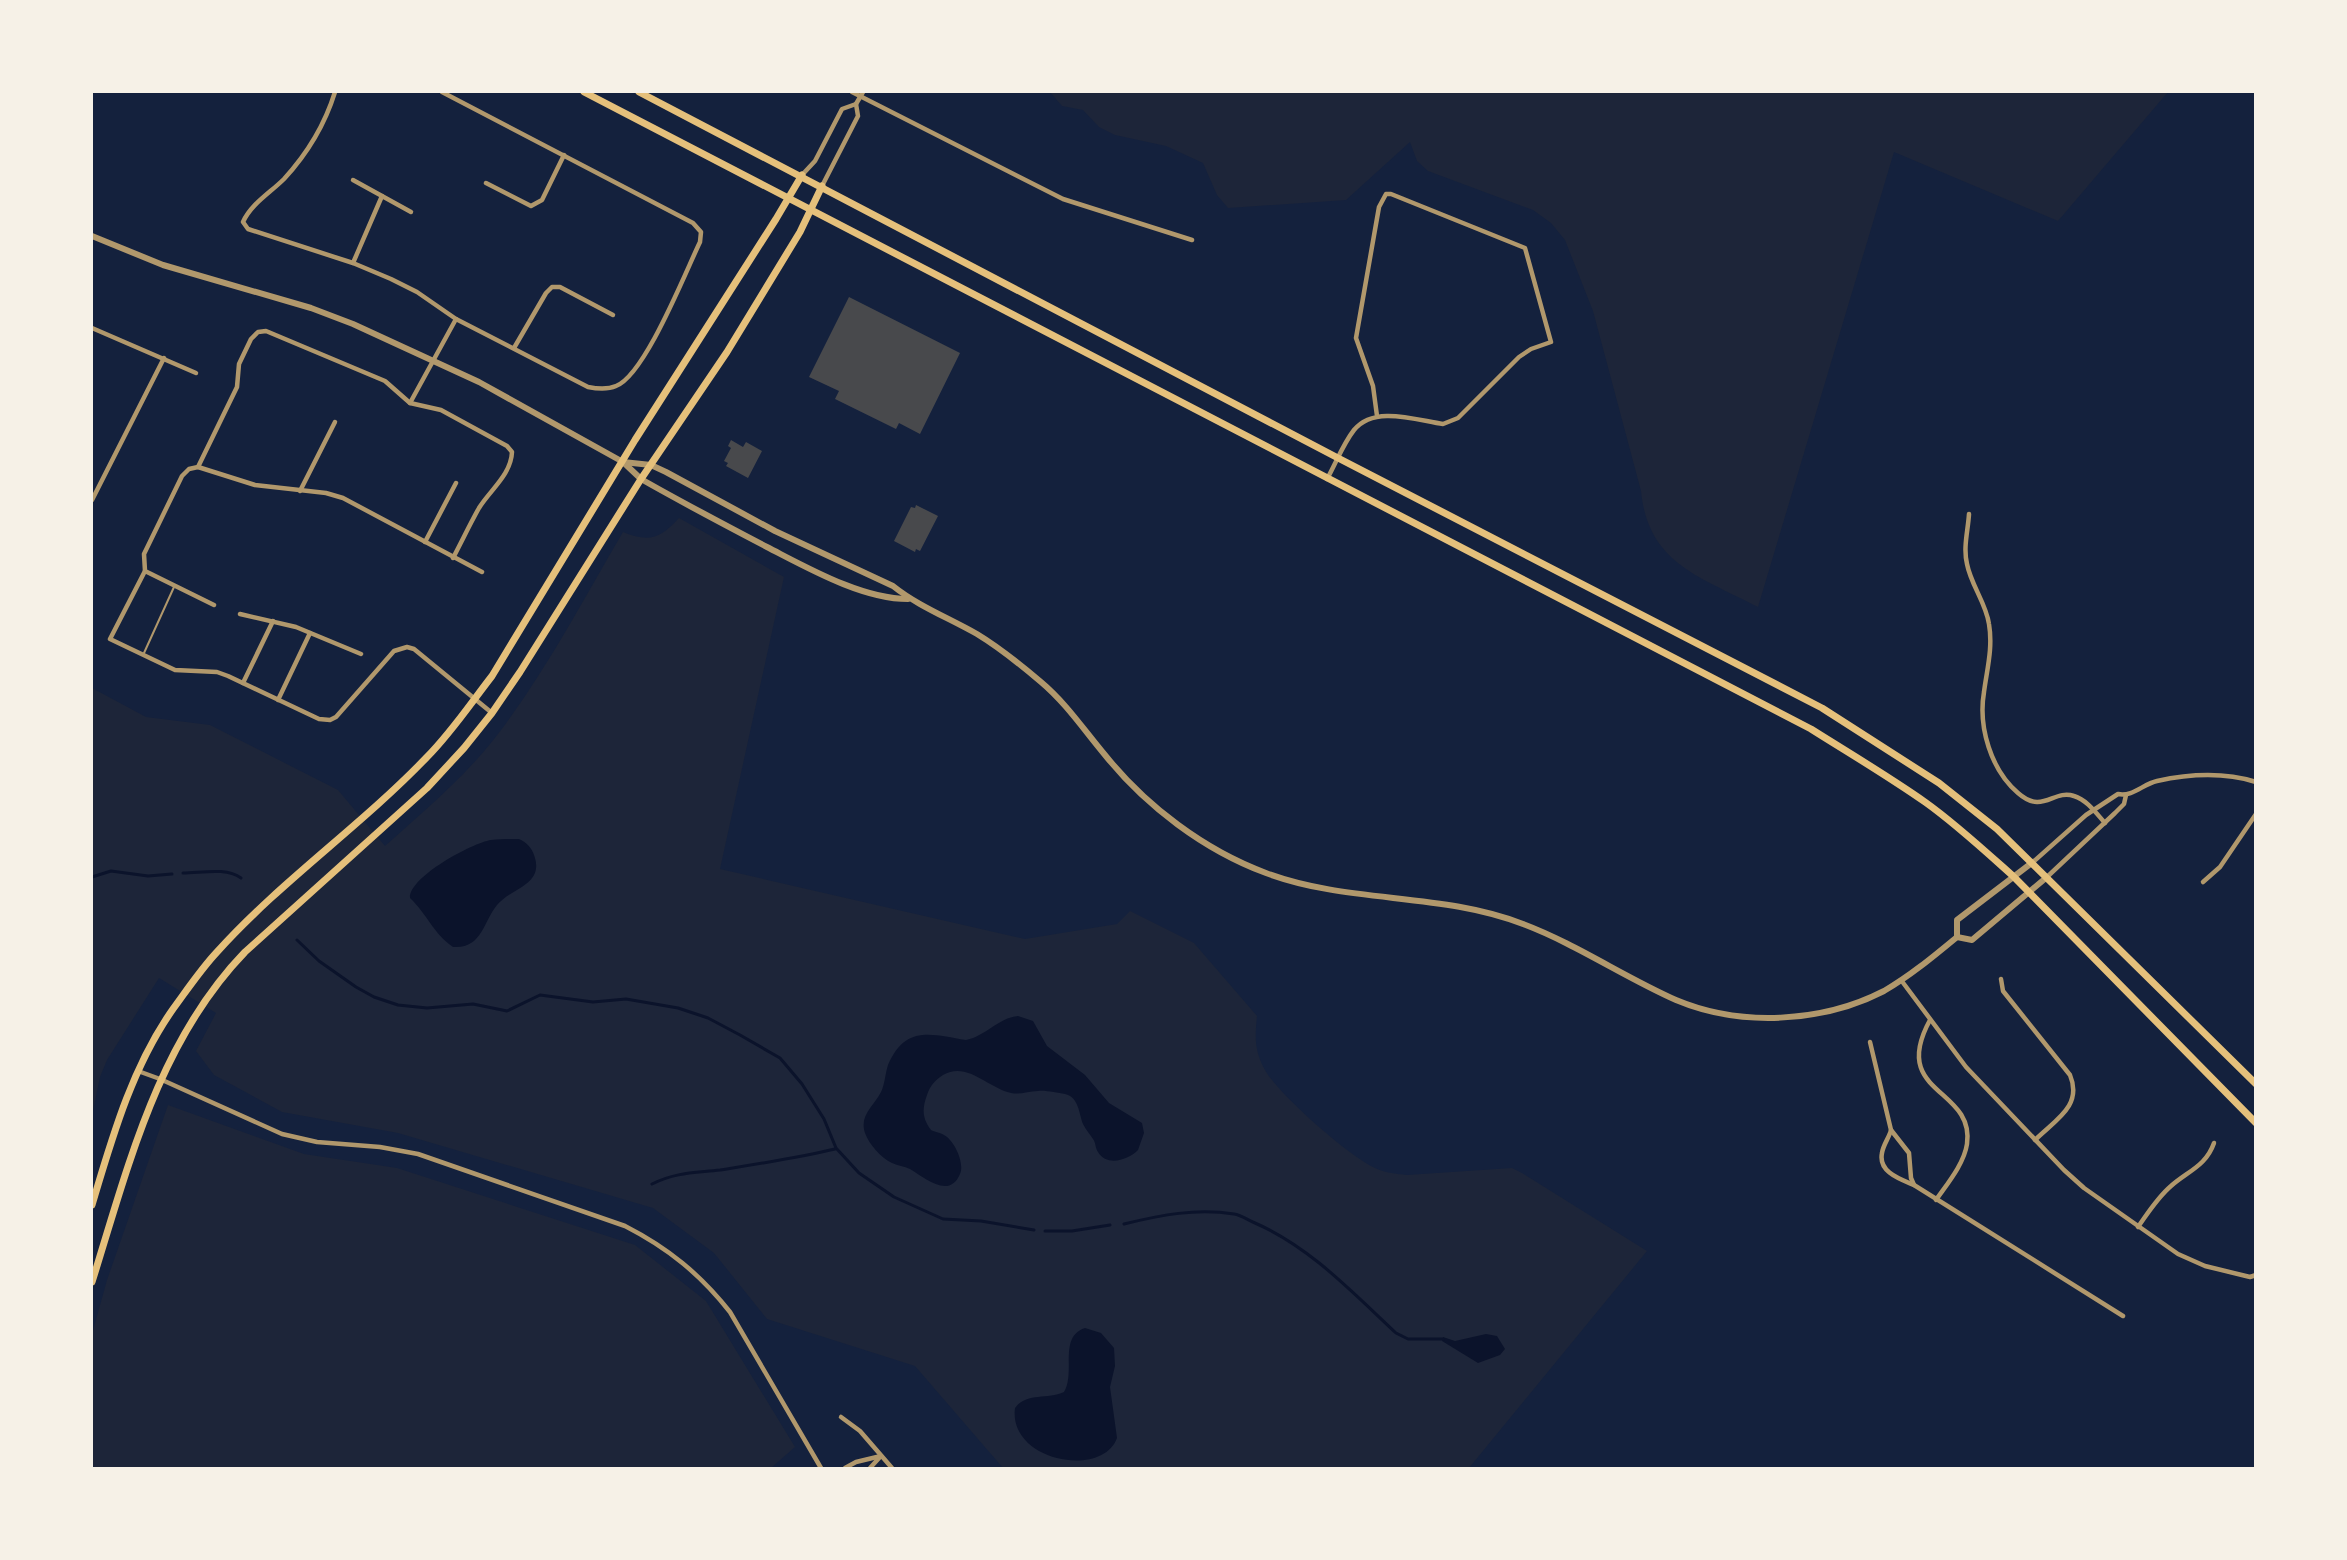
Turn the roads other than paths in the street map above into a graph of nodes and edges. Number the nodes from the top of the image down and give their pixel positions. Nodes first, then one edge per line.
1 (335, 92) edge
2 (442, 92) edge
3 (584, 92) edge
4 (639, 92) edge
5 (852, 92) edge
6 (862, 94) edge
7 (856, 104) junction
8 (564, 155) junction
9 (802, 175) junction
10 (353, 180) dead end
11 (486, 183) dead end
12 (822, 186) junction
13 (382, 196) junction
14 (789, 197) junction
15 (810, 209) junction
16 (411, 212) dead end
17 (92, 236) edge
18 (1192, 240) dead end
19 (353, 263) junction
20 (613, 315) dead end
21 (456, 319) junction
22 (92, 328) edge
23 (514, 348) junction
24 (164, 358) junction
25 (434, 360) junction
26 (196, 373) dead end
27 (410, 403) junction
28 (1377, 416) junction
29 (335, 422) dead end
30 (1338, 458) junction
31 (623, 462) junction
32 (651, 465) junction
33 (198, 467) junction
34 (641, 479) junction
35 (1327, 479) junction
36 (456, 483) dead end
37 (300, 491) junction
38 (92, 500) edge
39 (1969, 514) dead end
40 (424, 542) junction
41 (453, 558) junction
42 (145, 571) junction
43 (482, 573) dead end
44 (175, 586) junction
45 (909, 599) junction
46 (214, 606) dead end
47 (240, 614) dead end
48 (273, 621) junction
49 (310, 633) junction
50 (361, 654) dead end
51 (143, 656) junction
52 (243, 683) junction
53 (474, 699) junction
54 (278, 700) junction
55 (492, 713) junction
56 (2256, 782) edge
57 (2126, 795) junction
58 (2093, 810) junction
59 (2256, 814) edge
60 (2105, 823) junction
61 (2033, 862) junction
62 (2014, 877) junction
63 (2048, 877) junction
64 (2203, 882) dead end
65 (2029, 892) junction
66 (1957, 937) junction
67 (2001, 979) dead end
68 (1901, 980) junction
69 (1930, 1020) junction
70 (1870, 1042) dead end
71 (138, 1071) junction
72 (160, 1079) junction
73 (2256, 1084) edge
74 (2256, 1123) edge
75 (1891, 1130) junction
76 (2035, 1140) junction
77 (2214, 1143) dead end
78 (1914, 1185) junction
79 (1936, 1200) junction
80 (92, 1205) edge
81 (2138, 1227) junction
82 (2256, 1275) edge
83 (92, 1282) edge
84 (2123, 1316) dead end
85 (841, 1417) dead end
86 (881, 1456) junction
87 (821, 1468) edge
88 (845, 1468) edge
89 (870, 1468) edge
90 (892, 1468) edge

1 - 19 street
2 - 8 street
3 - 14 main road
4 - 9 main road
5 - 6 street
6 - 7 street
6 - 18 street
7 - 9 street
7 - 12 street
8 - 11 street
8 - 23 street
9 - 12 main road
9 - 14 main road
10 - 13 street
12 - 15 main road
12 - 30 main road
13 - 16 street
13 - 19 street
14 - 15 main road
14 - 31 main road
15 - 32 main road
15 - 35 main road
17 - 25 street
19 - 21 street
20 - 23 street
21 - 23 street
21 - 25 street
22 - 24 street
24 - 26 street
24 - 38 street
25 - 27 street
25 - 31 street
27 - 33 street
27 - 41 street
28 - 28 street
28 - 30 street
29 - 37 street
30 - 35 street
30 - 61 main road
31 - 32 street
31 - 34 street
31 - 53 main road
32 - 34 main road
32 - 45 street
33 - 37 street
33 - 42 street
34 - 45 street
34 - 55 main road
35 - 62 main road
36 - 40 street
37 - 40 street
39 - 58 street
40 - 41 street
41 - 43 street
42 - 44 street
42 - 51 street
44 - 46 street
44 - 51 lane
45 - 68 street
47 - 48 street
48 - 49 street
48 - 52 street
49 - 50 street
49 - 54 street
51 - 52 street
52 - 54 street
53 - 54 street
53 - 55 street
53 - 71 main road
55 - 72 main road
56 - 57 street
57 - 58 street
57 - 60 street
58 - 60 street
58 - 61 street
59 - 64 street
60 - 63 street
61 - 62 street
61 - 63 main road
62 - 65 main road
62 - 66 street
63 - 65 street
63 - 73 main road
65 - 66 street
65 - 74 main road
66 - 68 street
67 - 76 street
68 - 69 street
69 - 76 street
69 - 79 street
70 - 75 street
71 - 72 street
71 - 80 main road
72 - 83 main road
72 - 87 street
75 - 78 street
75 - 78 street
76 - 81 street
77 - 81 street
78 - 79 street
79 - 84 street
81 - 82 street
85 - 86 street
86 - 88 street
86 - 89 street
86 - 90 street

